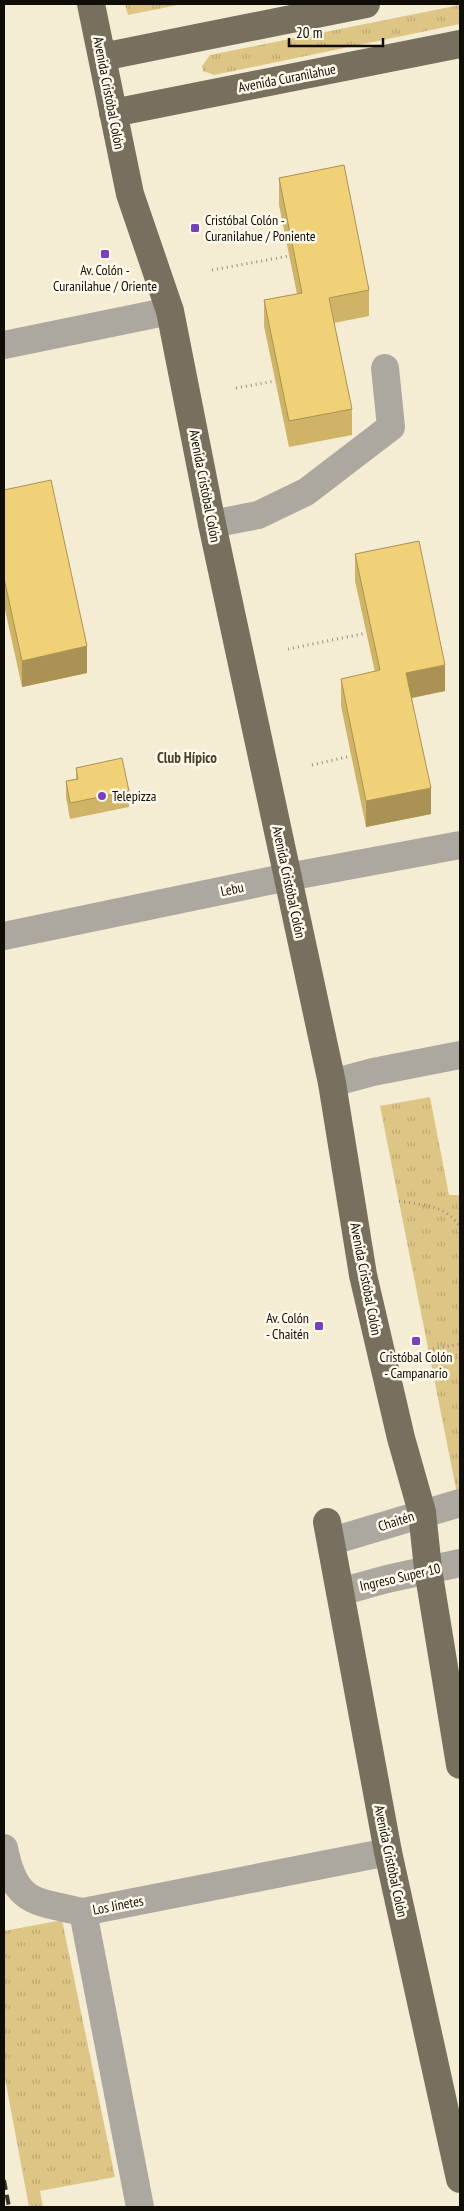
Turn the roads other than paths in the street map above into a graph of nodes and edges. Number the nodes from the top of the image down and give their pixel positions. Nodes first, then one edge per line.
1 (91, 4) edge
2 (366, 4) edge
3 (460, 44) edge
4 (102, 57) junction
5 (113, 113) junction
6 (170, 311) junction
7 (4, 345) edge
8 (385, 368) dead end
9 (212, 524) junction
10 (460, 845) edge
11 (288, 877) junction
12 (4, 936) edge
13 (460, 1055) edge
14 (332, 1083) junction
15 (460, 1502) edge
16 (422, 1512) junction
17 (329, 1532) joint
18 (460, 1564) edge
19 (428, 1570) junction
20 (340, 1592) junction
21 (460, 1765) edge
22 (4, 1848) edge
23 (388, 1852) junction
24 (83, 1912) junction
25 (460, 2178) edge
26 (140, 2207) edge

1 - 4 main road, Avenida Cristóbal Colón
2 - 4 main road
3 - 5 main road, Avenida Curanilahue
4 - 5 main road, Avenida Cristóbal Colón
5 - 6 main road, Avenida Cristóbal Colón
6 - 7 street
6 - 9 main road, Avenida Cristóbal Colón
8 - 9 street
9 - 11 main road, Avenida Cristóbal Colón
10 - 11 street, Lebu
11 - 12 street, Lebu
11 - 14 main road, Avenida Cristóbal Colón
13 - 14 street
14 - 16 main road, Avenida Cristóbal Colón
15 - 16 street, Chaitén
16 - 17 street, Chaitén
16 - 19 main road, Avenida Cristóbal Colón
17 - 20 main road, Avenida Cristóbal Colón
18 - 19 street, Ingreso Super 10
19 - 20 street, Ingreso Super 10
19 - 21 main road, Avenida Cristóbal Colón
20 - 23 main road, Avenida Cristóbal Colón
22 - 24 street
23 - 24 street, Los Jinetes
23 - 25 main road, Avenida Cristóbal Colón
24 - 26 street, Los Jinetes

